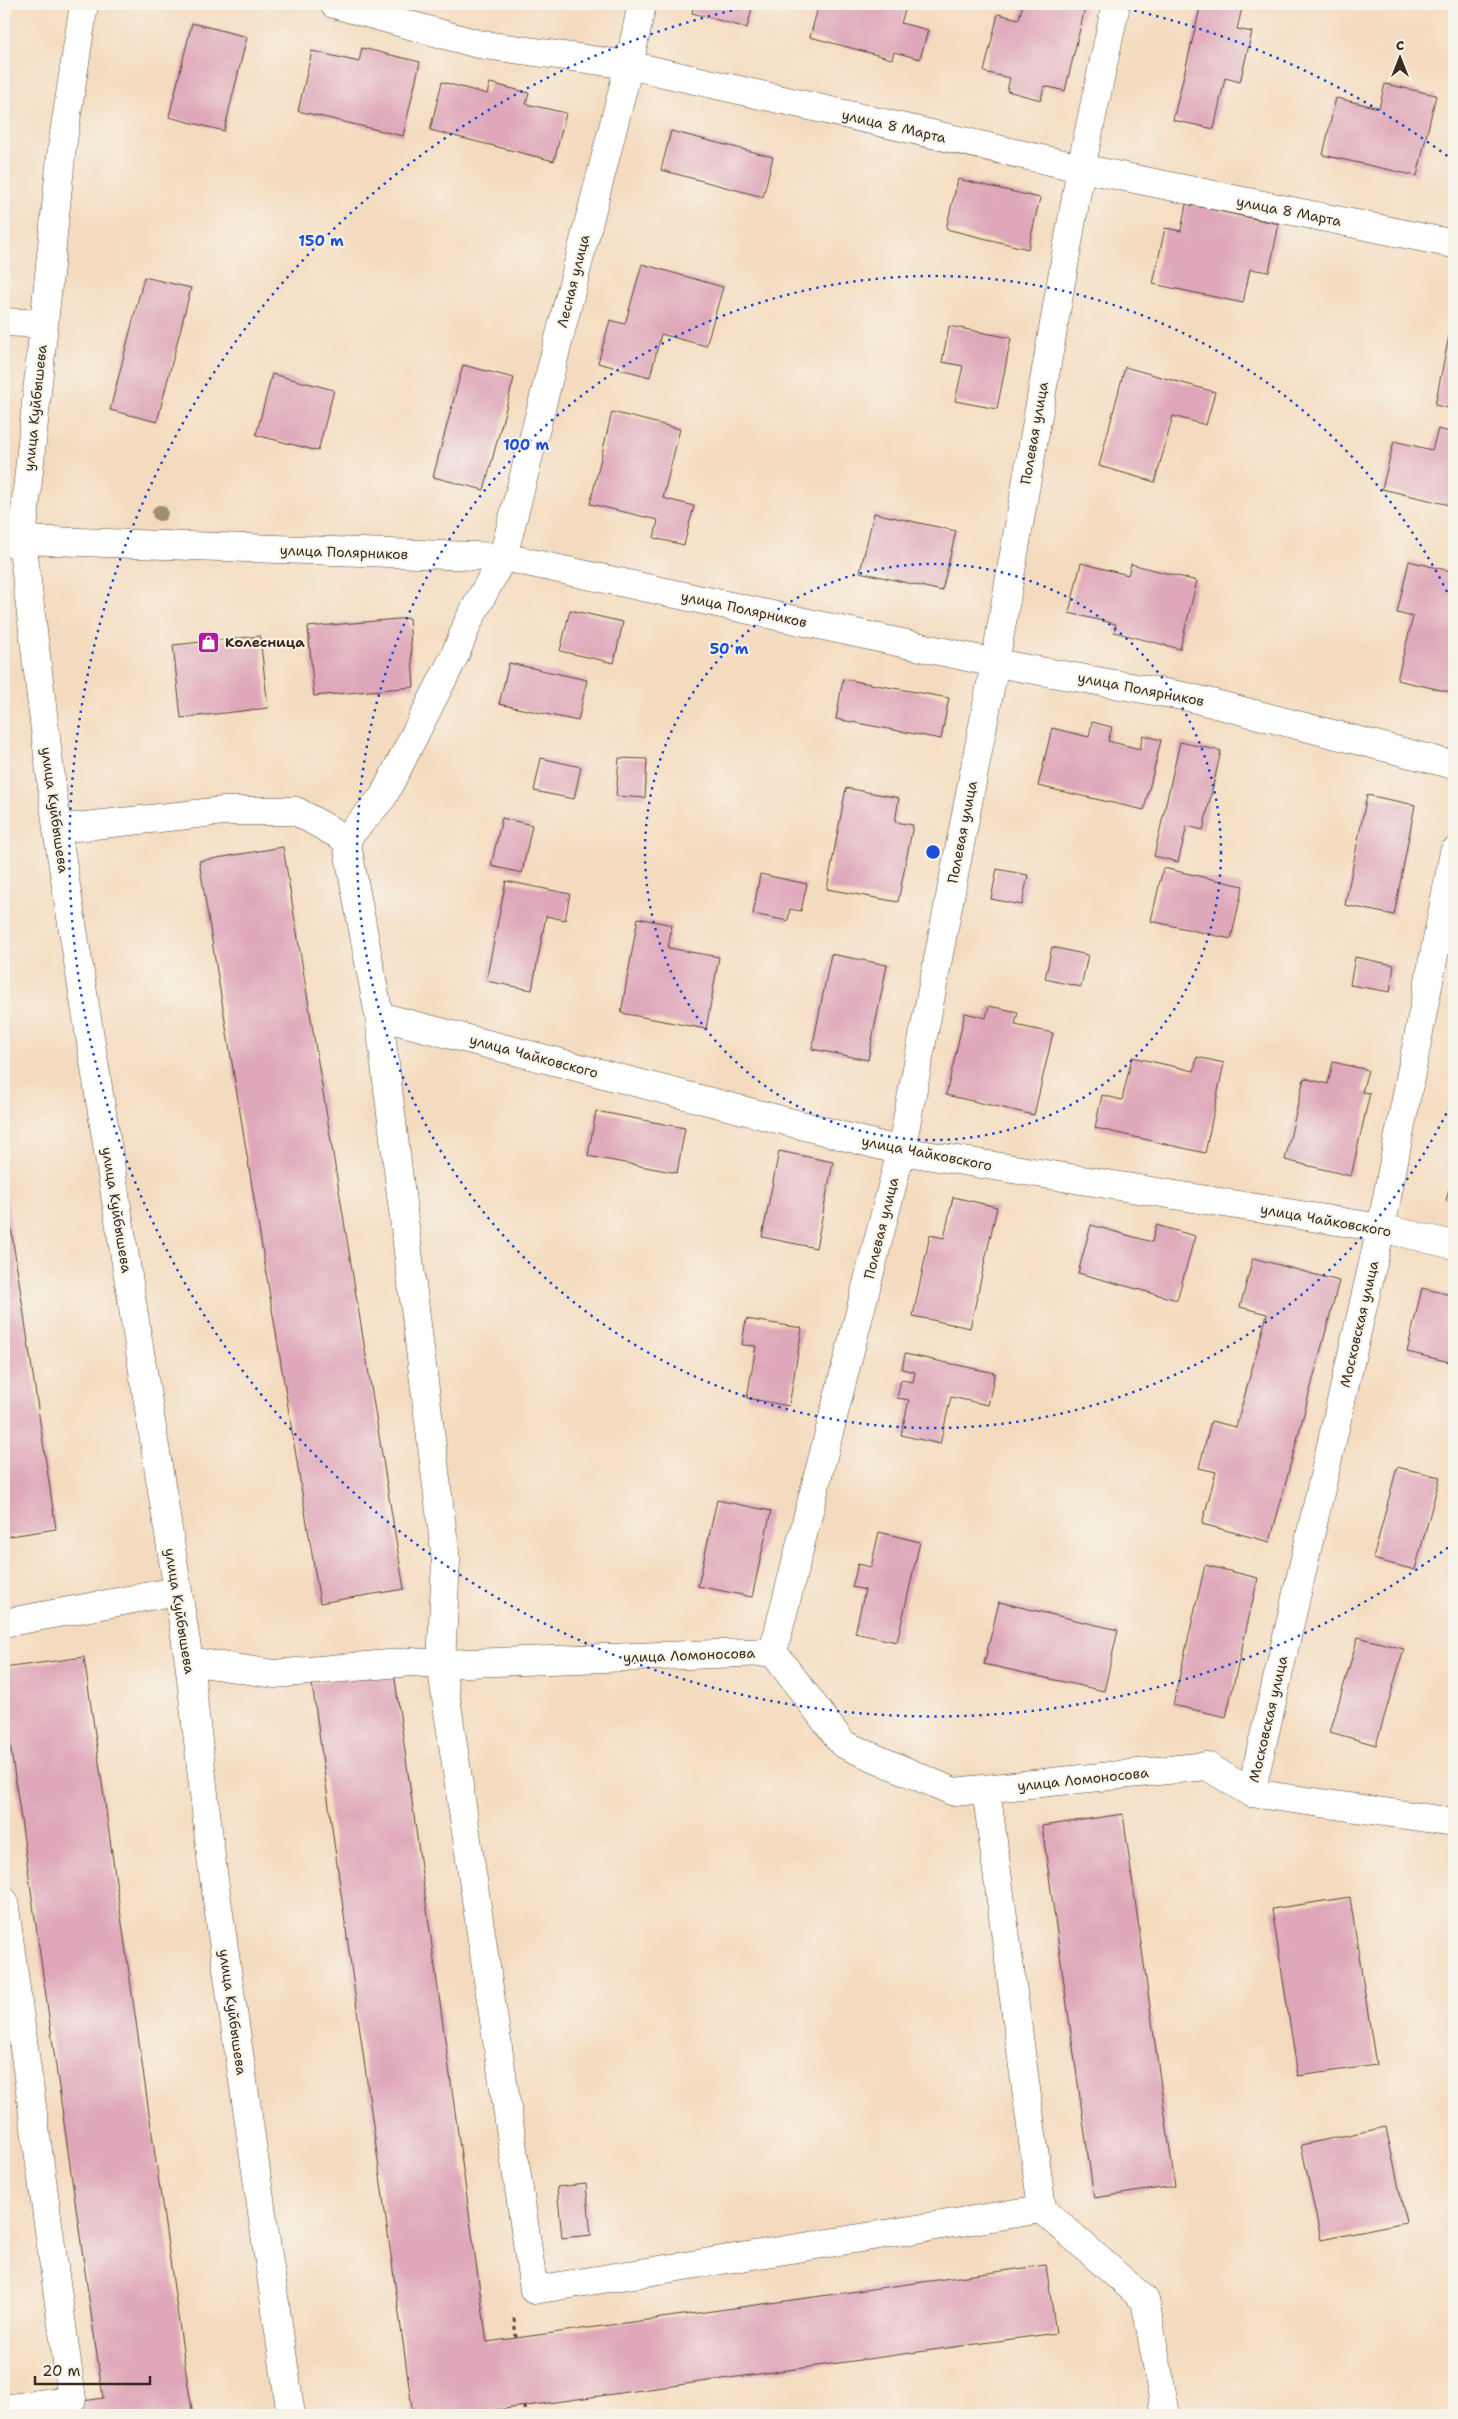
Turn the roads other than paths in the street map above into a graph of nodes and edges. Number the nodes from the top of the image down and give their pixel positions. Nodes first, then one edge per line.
1 (84, 4) edge
2 (334, 4) edge
3 (642, 4) edge
4 (1116, 4) edge
5 (629, 65) junction
6 (1080, 168) junction
7 (1454, 244) edge
8 (4, 322) edge
9 (44, 324) junction
10 (13, 542) edge
11 (502, 558) junction
12 (994, 663) junction
13 (1454, 765) edge
14 (57, 829) junction
15 (346, 839) junction
16 (1454, 852) edge
17 (379, 1016) junction
18 (901, 1151) junction
19 (1382, 1228) junction
20 (1454, 1245) edge
21 (178, 1591) junction
22 (4, 1623) edge
23 (772, 1652) junction
24 (189, 1661) junction
25 (441, 1664) junction
26 (986, 1789) junction
27 (1251, 1793) junction
28 (1454, 1822) edge
29 (4, 1901) edge
30 (1042, 2209) junction
31 (4, 2410) edge
32 (291, 2415) edge
33 (1166, 2415) edge

1 - 9 street, улица Куйбышева
2 - 5 street, улица 8 Марта
3 - 5 street, Лесная улица
4 - 6 street, Полевая улица
5 - 6 street, улица 8 Марта
5 - 11 street, Лесная улица
6 - 7 street, улица 8 Марта
6 - 12 street, Полевая улица
8 - 9 street
9 - 10 street, улица Куйбышева
10 - 11 street, улица Полярников
10 - 14 street, улица Куйбышева
11 - 12 street, улица Полярников
11 - 15 street, Лесная улица
12 - 13 street, улица Полярников
12 - 18 street, Полевая улица
14 - 15 street
14 - 21 street, улица Куйбышева
15 - 17 street
16 - 19 street, Московская улица
17 - 18 street, улица Чайковского
17 - 25 street
18 - 19 street, улица Чайковского
18 - 23 street, Полевая улица
19 - 20 street, улица Чайковского
19 - 27 street, Московская улица
21 - 22 street
21 - 24 street, улица Куйбышева
23 - 25 street, улица Ломоносова
23 - 26 street, улица Ломоносова
24 - 25 street, улица Ломоносова
24 - 32 street, улица Куйбышева
25 - 30 street
26 - 27 street, улица Ломоносова
26 - 30 street
27 - 28 street, улица Ломоносова
29 - 31 street
30 - 33 street

